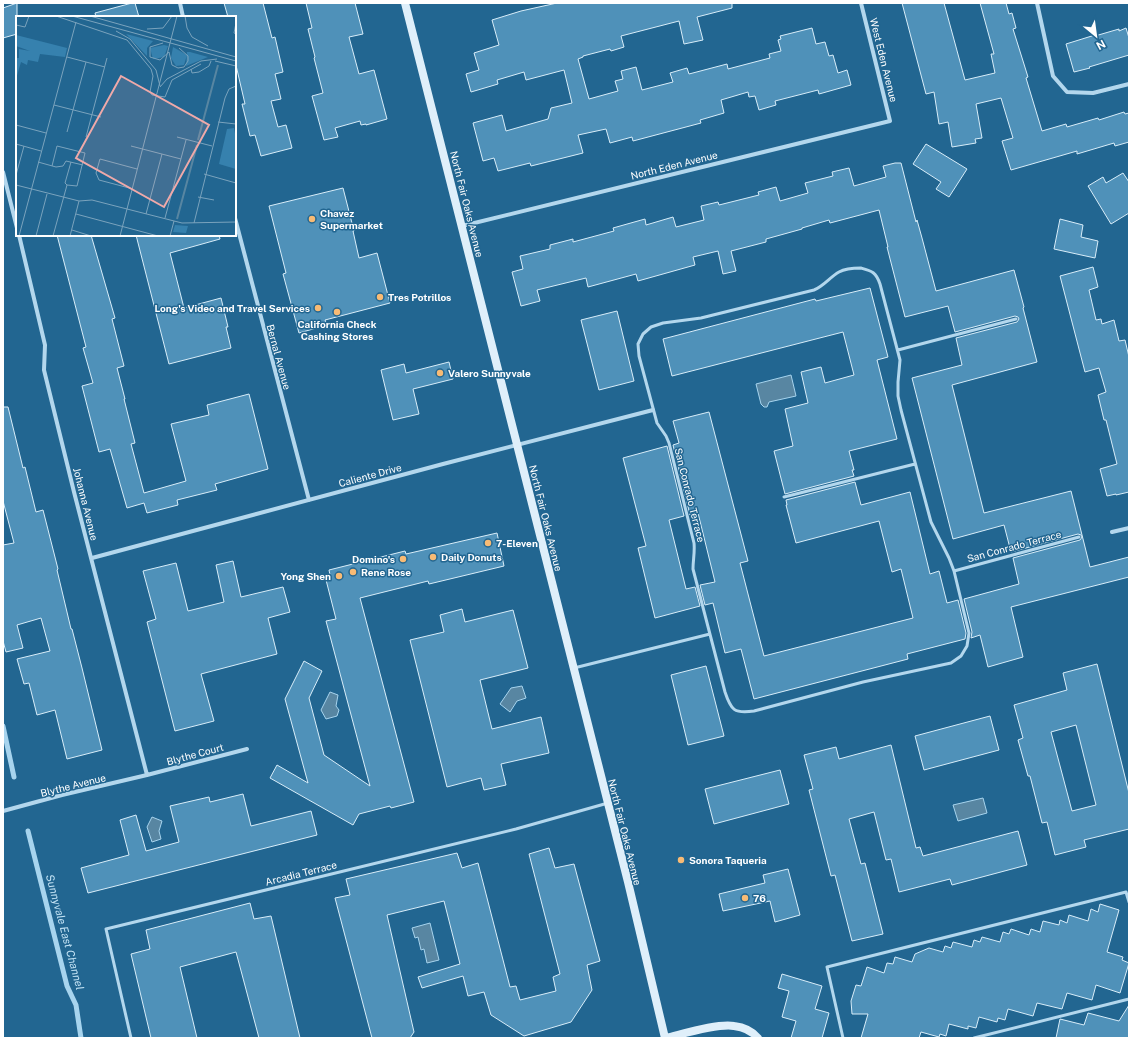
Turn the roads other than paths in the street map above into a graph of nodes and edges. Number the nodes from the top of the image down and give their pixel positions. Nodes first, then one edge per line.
1 (180, 3) edge
2 (406, 3) edge
3 (861, 3) edge
4 (1036, 3) edge
5 (183, 16) edge
6 (1129, 84) edge
7 (890, 121) joint
8 (3, 172) edge
9 (236, 222) edge
10 (16, 224) edge
11 (462, 226) junction
12 (19, 236) edge
13 (1016, 318) dead end
14 (898, 350) junction
15 (654, 410) junction
16 (517, 445) junction
17 (915, 464) junction
18 (784, 497) dead end
19 (308, 500) junction
20 (1129, 528) edge
21 (1112, 532) dead end
22 (1079, 537) dead end
23 (92, 558) junction
24 (954, 571) junction
25 (710, 634) junction
26 (574, 668) junction
27 (247, 748) dead end
28 (147, 775) junction
29 (608, 803) junction
30 (3, 811) edge
31 (1129, 902) edge
32 (1129, 999) edge
33 (131, 1038) edge
34 (666, 1038) edge
35 (758, 1038) edge
36 (844, 1038) edge
37 (974, 1038) edge

1 - 5 street
2 - 11 main road, North Fair Oaks Avenue
3 - 7 street, West Eden Avenue
4 - 6 street
7 - 11 street, North Eden Avenue
8 - 10 street
9 - 19 street, Bernal Avenue
11 - 16 main road, North Fair Oaks Avenue
12 - 23 street, Johanna Avenue
13 - 14 lane
14 - 15 lane, San Conrado Terrace
14 - 17 lane, San Conrado Terrace
15 - 16 street, Caliente Drive
15 - 25 lane, San Conrado Terrace
16 - 19 street, Caliente Drive
16 - 26 main road, North Fair Oaks Avenue
17 - 18 lane
17 - 24 lane, San Conrado Terrace
19 - 23 street, Caliente Drive
20 - 21 street
22 - 24 lane, San Conrado Terrace
23 - 28 street, Johanna Avenue
24 - 25 lane, San Conrado Terrace
25 - 26 lane
26 - 29 main road, North Fair Oaks Avenue
27 - 28 street, Blythe Court
28 - 30 street, Blythe Avenue
29 - 33 lane, Arcadia Terrace
29 - 34 main road, North Fair Oaks Avenue
31 - 36 lane
32 - 37 lane
34 - 35 main road

